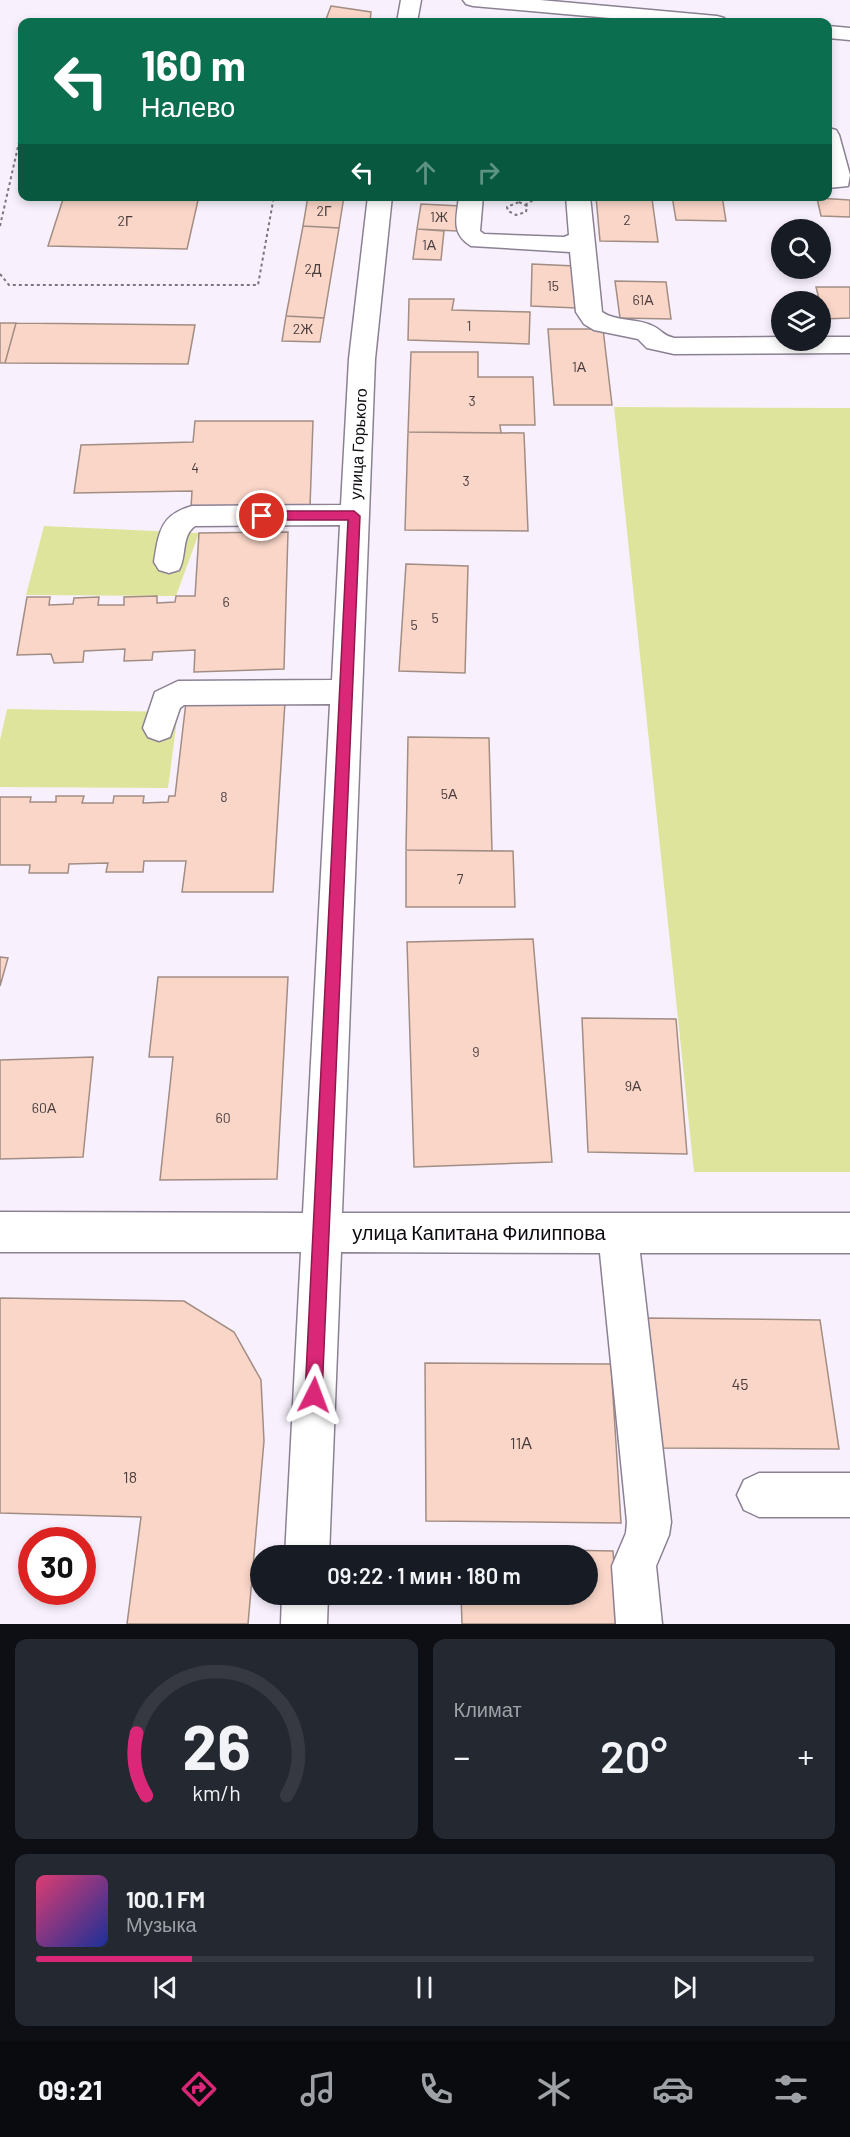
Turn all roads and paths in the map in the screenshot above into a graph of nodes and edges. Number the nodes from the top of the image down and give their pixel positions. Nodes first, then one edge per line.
1 (411, 0) edge
2 (473, 0) edge
3 (645, 14) edge
4 (408, 18) edge
5 (666, 18) edge
6 (832, 32) edge
7 (850, 34) edge
8 (18, 147) edge
9 (832, 150) edge
10 (832, 181) edge
11 (273, 201) edge
12 (379, 201) edge
13 (471, 201) edge
14 (532, 201) edge
15 (578, 201) edge
16 (525, 205) junction
17 (0, 226) edge
18 (581, 238) junction
19 (0, 274) edge
20 (850, 345) edge
21 (354, 516) junction
22 (169, 562) dead end
23 (348, 692) junction
24 (159, 728) dead end
25 (0, 1232) edge
26 (321, 1233) junction
27 (618, 1233) junction
28 (849, 1236) edge
29 (759, 1495) dead end
30 (850, 1495) edge
31 (307, 1545) edge
32 (305, 1605) edge
33 (304, 1624) edge
34 (639, 1624) edge

1 - 4 street
2 - 3 street
3 - 5 street
6 - 7 street
8 - 17 path
9 - 10 street
11 - 19 path
12 - 21 street, улица Горького
13 - 18 street
14 - 16 path
15 - 18 street
16 - 16 path
18 - 20 street
21 - 22 street
21 - 23 street, улица Горького
23 - 24 street
23 - 26 street, улица Горького
25 - 26 street, улица Капитана Филиппова
26 - 27 street, улица Капитана Филиппова
26 - 31 street, улица Горького
27 - 28 street, улица Капитана Филиппова
27 - 34 street
29 - 30 street
32 - 33 street

